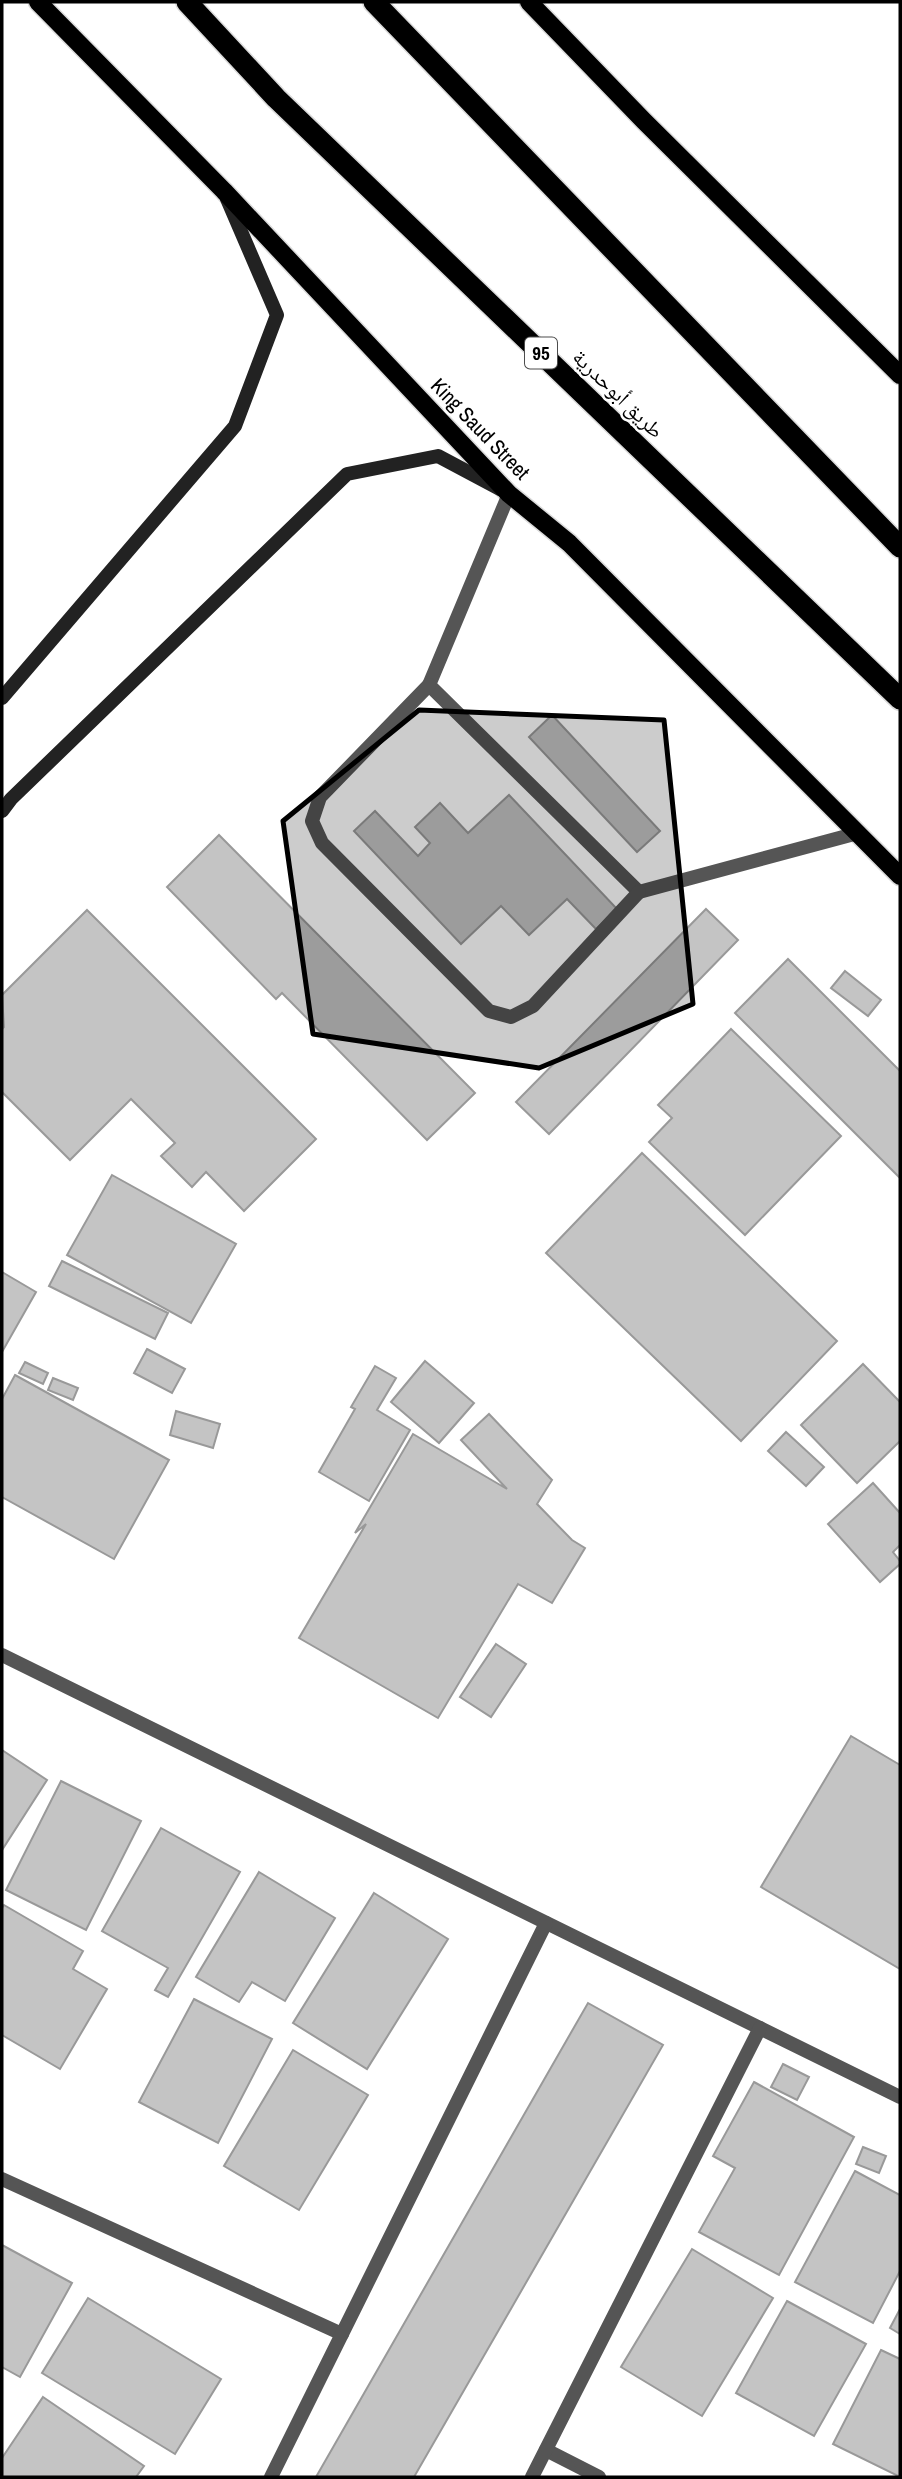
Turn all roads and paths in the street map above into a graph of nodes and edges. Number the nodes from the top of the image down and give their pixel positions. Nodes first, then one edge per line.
1 (38, 2) edge
2 (187, 2) edge
3 (374, 2) edge
4 (529, 2) edge
5 (223, 191) junction
6 (900, 375) edge
7 (509, 494) junction
8 (900, 547) edge
9 (429, 685) junction
10 (2, 698) edge
11 (900, 699) edge
12 (2, 811) edge
13 (858, 833) junction
14 (900, 876) edge
15 (639, 892) junction
16 (2, 1655) edge
17 (546, 1923) junction
18 (760, 2028) junction
19 (900, 2097) edge
20 (2, 2179) edge
21 (342, 2334) junction
22 (546, 2450) junction
23 (271, 2477) edge
24 (532, 2477) edge
25 (599, 2477) edge

1 - 5 main road, King Saud Street
2 - 11 highway, طريق أبوحدرية / 95
3 - 8 highway
4 - 6 main road
5 - 7 main road, King Saud Street
5 - 10 street
7 - 9 street
7 - 12 street
7 - 13 main road, King Saud Street
9 - 15 street
9 - 15 street
13 - 14 main road, King Saud Street
13 - 15 street
16 - 17 street
17 - 18 street
17 - 21 street
18 - 19 street
18 - 22 street
20 - 21 street
21 - 23 street
22 - 24 street
22 - 25 street

